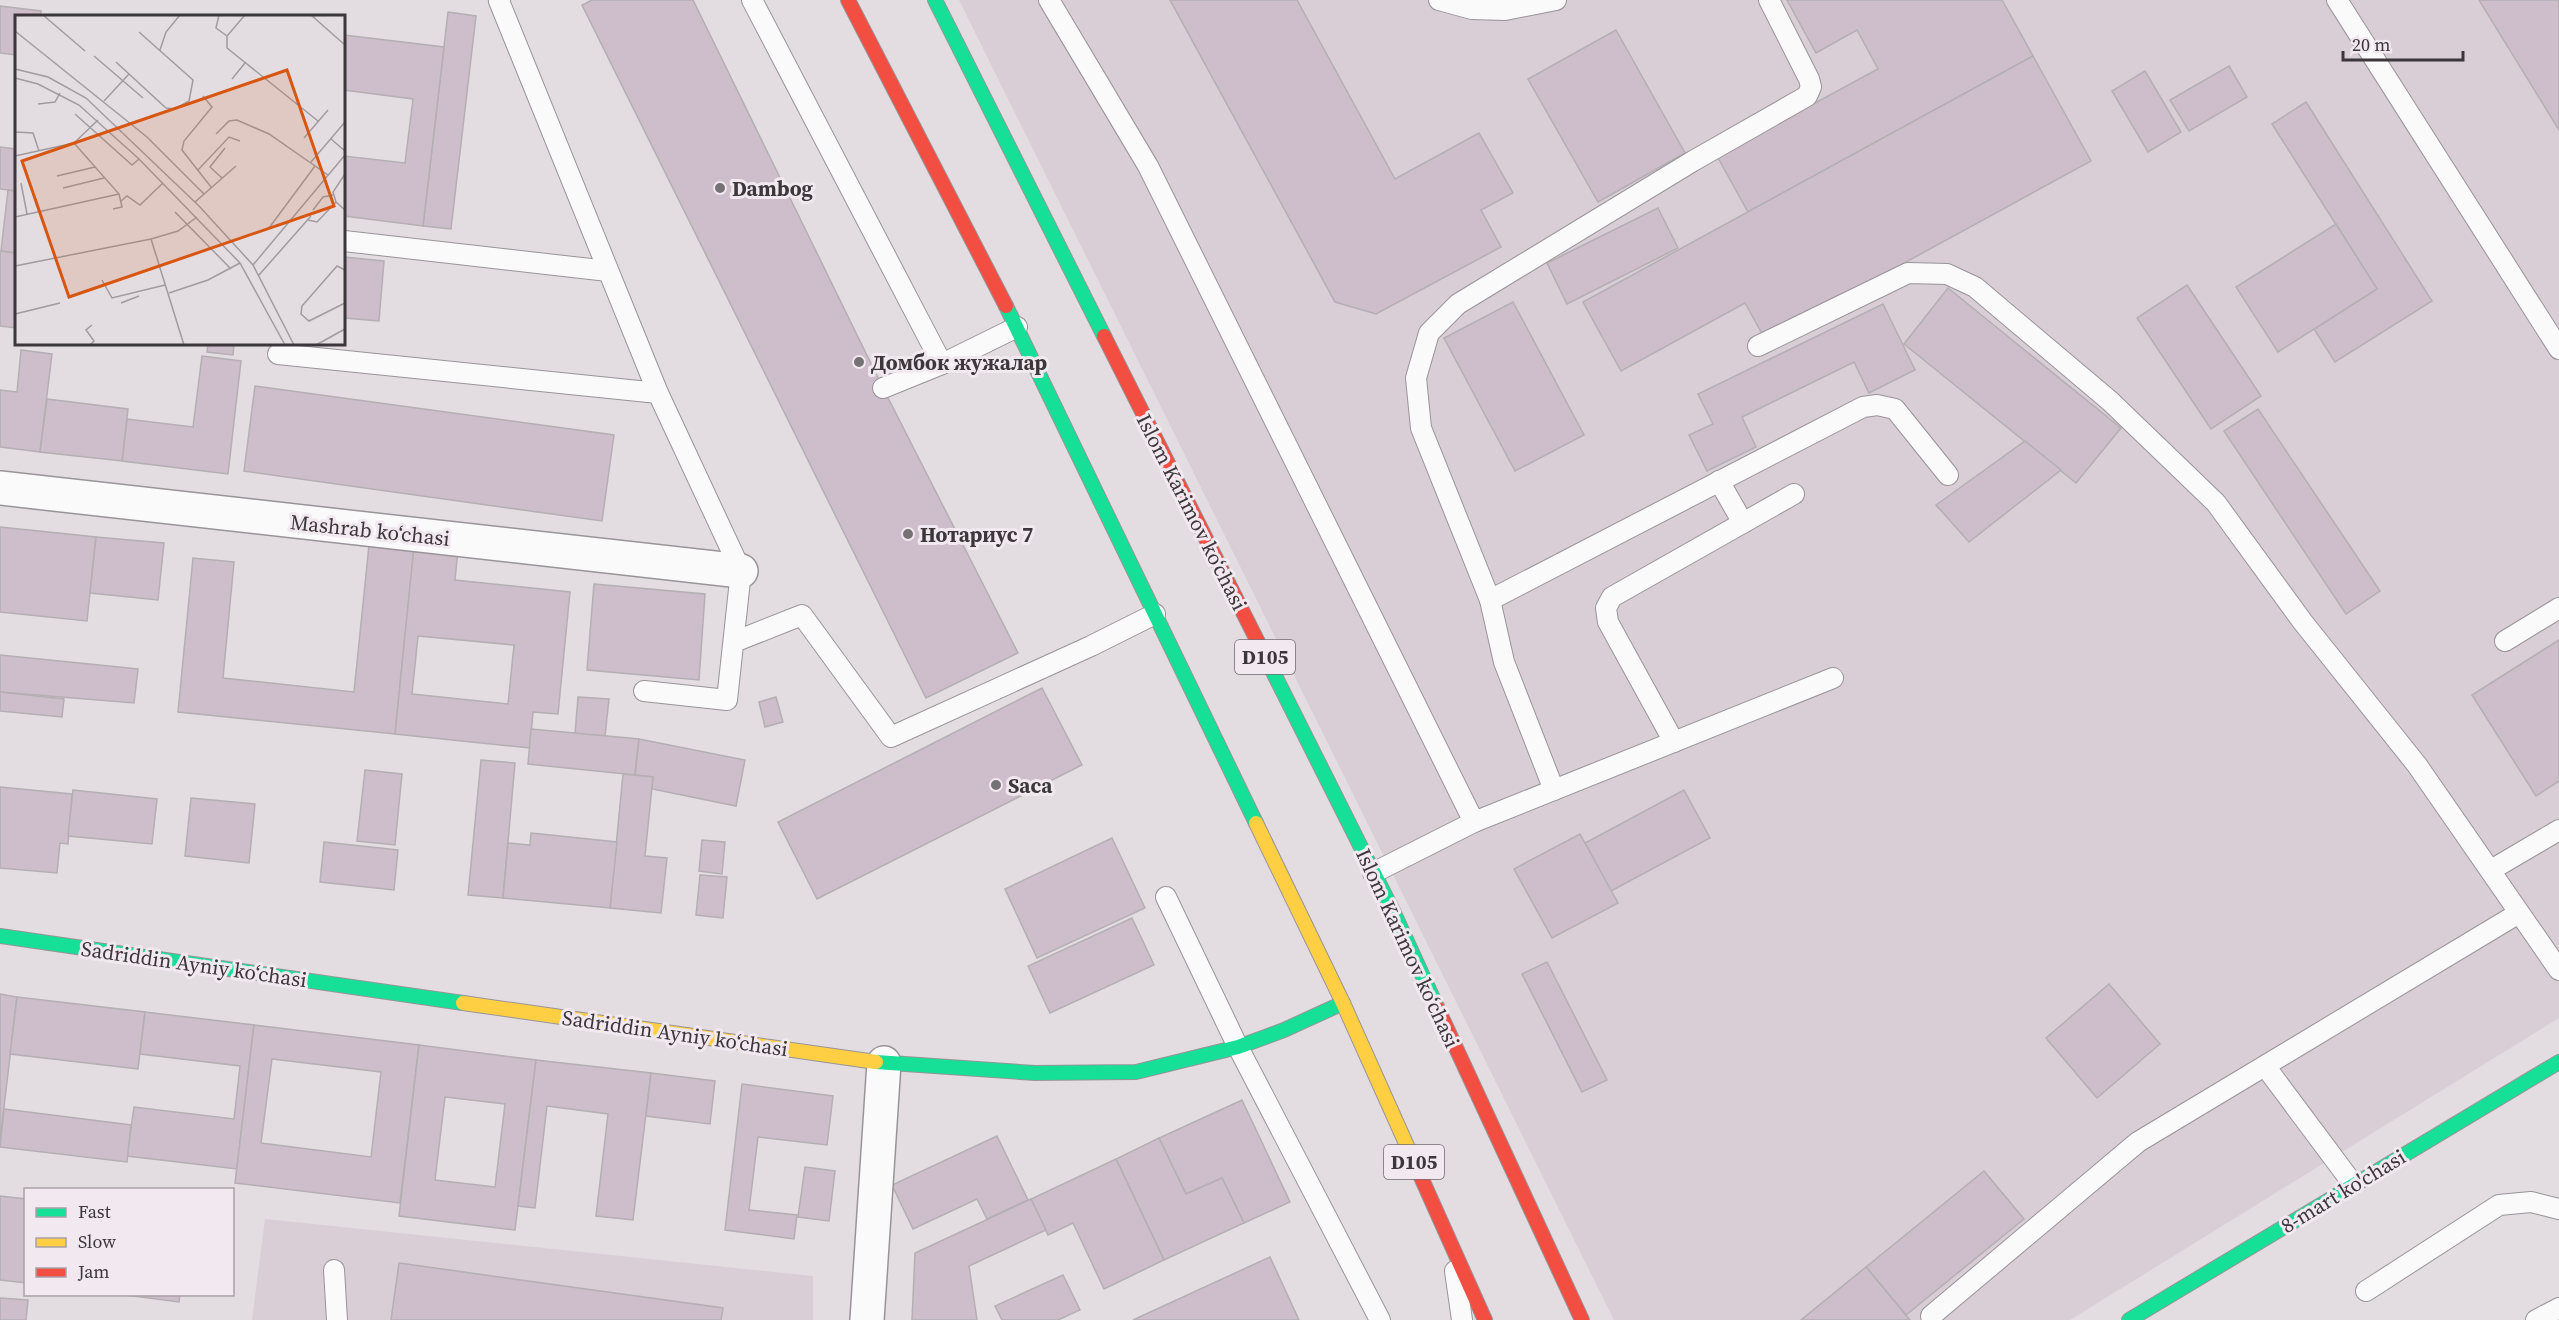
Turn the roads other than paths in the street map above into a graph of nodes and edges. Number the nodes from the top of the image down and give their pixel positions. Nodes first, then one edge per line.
1 (492, 0) edge
2 (499, 0) edge
3 (752, 0) edge
4 (848, 0) edge
5 (935, 0) edge
6 (1049, 0) edge
7 (1439, 0) edge
8 (1556, 0) edge
9 (1769, 0) edge
10 (2337, 0) edge
11 (345, 241) edge
12 (608, 271) junction
13 (1017, 327) junction
14 (1758, 346) dead end
15 (2559, 349) edge
16 (278, 354) dead end
17 (942, 364) junction
18 (883, 388) dead end
19 (658, 393) junction
20 (1948, 475) dead end
21 (1719, 481) junction
22 (0, 488) edge
23 (1794, 494) dead end
24 (1743, 523) junction
25 (741, 571) junction
26 (1490, 600) junction
27 (2559, 608) edge
28 (1155, 614) junction
29 (2505, 641) dead end
30 (734, 642) junction
31 (1833, 678) dead end
32 (644, 691) dead end
33 (1674, 741) junction
34 (1554, 790) junction
35 (1474, 822) junction
36 (2559, 831) edge
37 (2491, 870) junction
38 (1373, 873) junction
39 (1166, 897) dead end
40 (2519, 913) junction
41 (0, 936) edge
42 (2559, 970) edge
43 (1343, 1003) junction
44 (1238, 1047) junction
45 (2559, 1062) edge
46 (885, 1063) junction
47 (2265, 1066) junction
48 (2353, 1184) junction
49 (2559, 1209) edge
50 (1454, 1250) junction
51 (334, 1269) dead end
52 (2366, 1291) dead end
53 (2559, 1308) edge
54 (1931, 1316) dead end
55 (337, 1320) edge
56 (867, 1320) edge
57 (1380, 1320) edge
58 (1462, 1320) edge
59 (1485, 1320) edge
60 (1582, 1320) edge
61 (2129, 1320) edge
62 (2536, 1320) edge

1 - 2 lane
2 - 12 lane
3 - 17 lane
4 - 13 main road, D105
5 - 38 main road, Islom Karimov koʻchasi / D105
6 - 35 lane
7 - 8 lane
9 - 26 lane
10 - 15 lane
11 - 12 lane
12 - 19 lane
13 - 17 lane
13 - 28 main road, D105
14 - 37 lane
16 - 19 lane
17 - 18 lane
19 - 25 lane
20 - 21 lane
21 - 24 lane
21 - 26 lane
22 - 25 street, Mashrab koʻchasi
23 - 24 lane
24 - 33 lane
25 - 30 lane
26 - 34 lane
27 - 29 lane
28 - 30 lane
28 - 43 main road, D105
30 - 32 lane
31 - 33 lane
33 - 34 lane
34 - 35 lane
35 - 38 lane
36 - 37 lane
37 - 40 lane
38 - 60 main road, Islom Karimov koʻchasi / D105
39 - 44 lane
40 - 42 lane
40 - 47 lane
41 - 46 main road, Sadriddin Ayniy koʻchasi
43 - 44 main road, Sadriddin Ayniy koʻchasi
43 - 50 main road, D105
44 - 46 main road, Sadriddin Ayniy koʻchasi
44 - 57 lane
45 - 48 main road, 8-mart ko'chasi
46 - 56 street
47 - 48 lane
47 - 54 lane
48 - 61 main road, 8-mart ko'chasi
49 - 52 lane
50 - 58 lane
50 - 59 main road, D105
51 - 55 lane
53 - 62 lane

